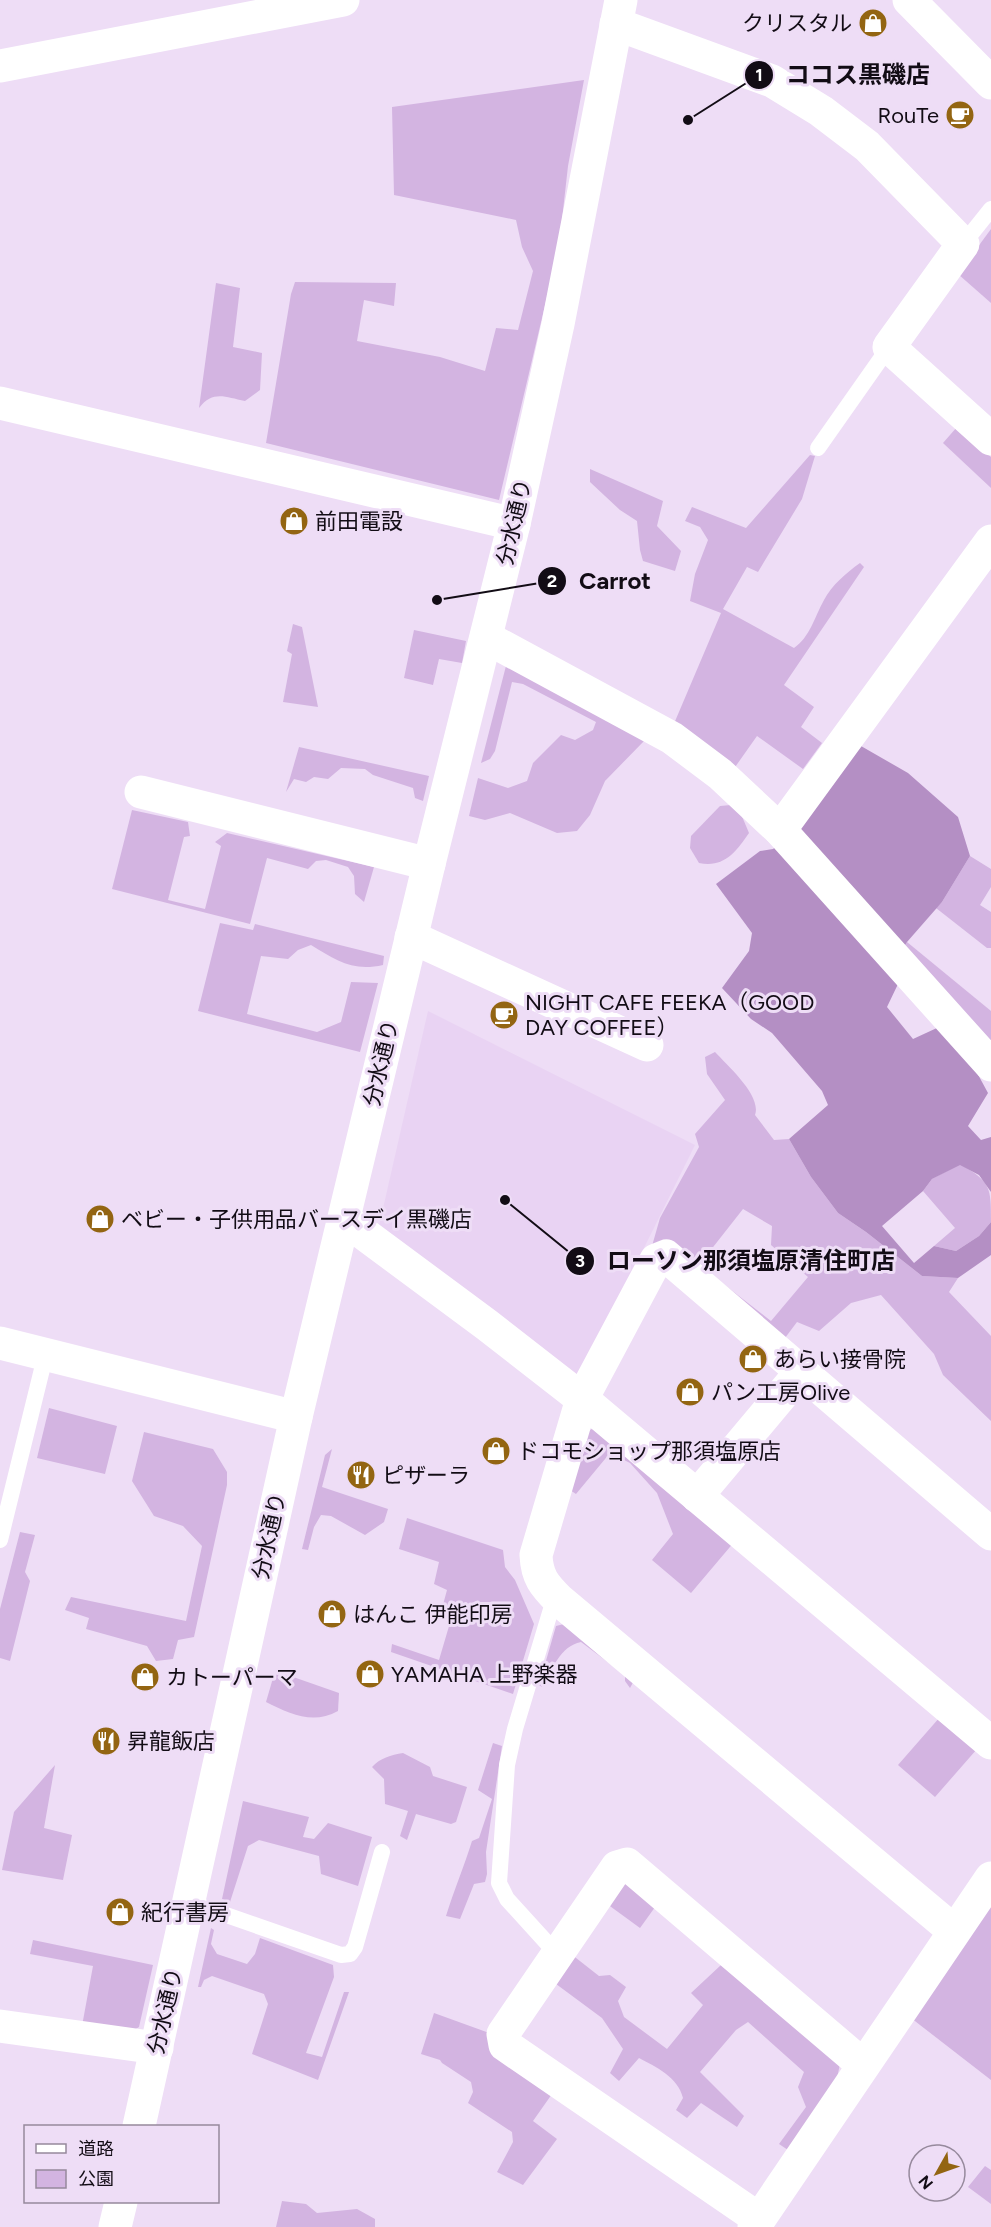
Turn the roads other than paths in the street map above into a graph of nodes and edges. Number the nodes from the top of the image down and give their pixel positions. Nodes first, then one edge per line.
1 (344, 0) edge
2 (909, 0) edge
3 (618, 12) edge
4 (0, 66) edge
5 (991, 84) edge
6 (991, 209) edge
7 (963, 244) junction
8 (889, 347) junction
9 (0, 404) edge
10 (991, 439) edge
11 (818, 448) dead end
12 (514, 524) junction
13 (991, 541) edge
14 (487, 638) junction
15 (141, 792) dead end
16 (780, 830) junction
17 (429, 864) junction
18 (411, 937) junction
19 (647, 1045) dead end
20 (991, 1065) edge
21 (344, 1219) junction
22 (0, 1343) edge
23 (45, 1353) junction
24 (801, 1372) junction
25 (582, 1400) junction
26 (296, 1416) junction
27 (698, 1496) junction
28 (991, 1534) edge
29 (0, 1540) edge
30 (555, 1596) junction
31 (991, 1743) edge
32 (382, 1851) dead end
33 (991, 1878) edge
34 (189, 1902) junction
35 (954, 1931) junction
36 (557, 1954) junction
37 (0, 2026) edge
38 (157, 2048) junction
39 (863, 2065) junction
40 (139, 2125) edge
41 (121, 2203) edge
42 (756, 2223) edge
43 (115, 2227) edge

1 - 4 street
2 - 5 street
3 - 7 street
3 - 12 street, 分水通り
6 - 7 lane
7 - 8 street
8 - 10 street
8 - 11 lane
9 - 12 street
12 - 14 street, 分水通り
13 - 16 street
14 - 16 street
14 - 17 street, 分水通り
15 - 17 street
16 - 20 street
17 - 18 street, 分水通り
18 - 19 street
18 - 21 street, 分水通り
21 - 25 street
21 - 26 street, 分水通り
22 - 23 street
23 - 26 street
23 - 29 lane
24 - 25 street
24 - 27 street
24 - 28 street
25 - 27 street
25 - 30 street
26 - 34 street, 分水通り
27 - 31 street
30 - 35 street
30 - 36 lane
32 - 34 lane
33 - 35 street
34 - 38 street, 分水通り
35 - 39 street
36 - 39 street
36 - 42 street
37 - 38 street
38 - 40 street, 分水通り
39 - 42 street
41 - 43 street

